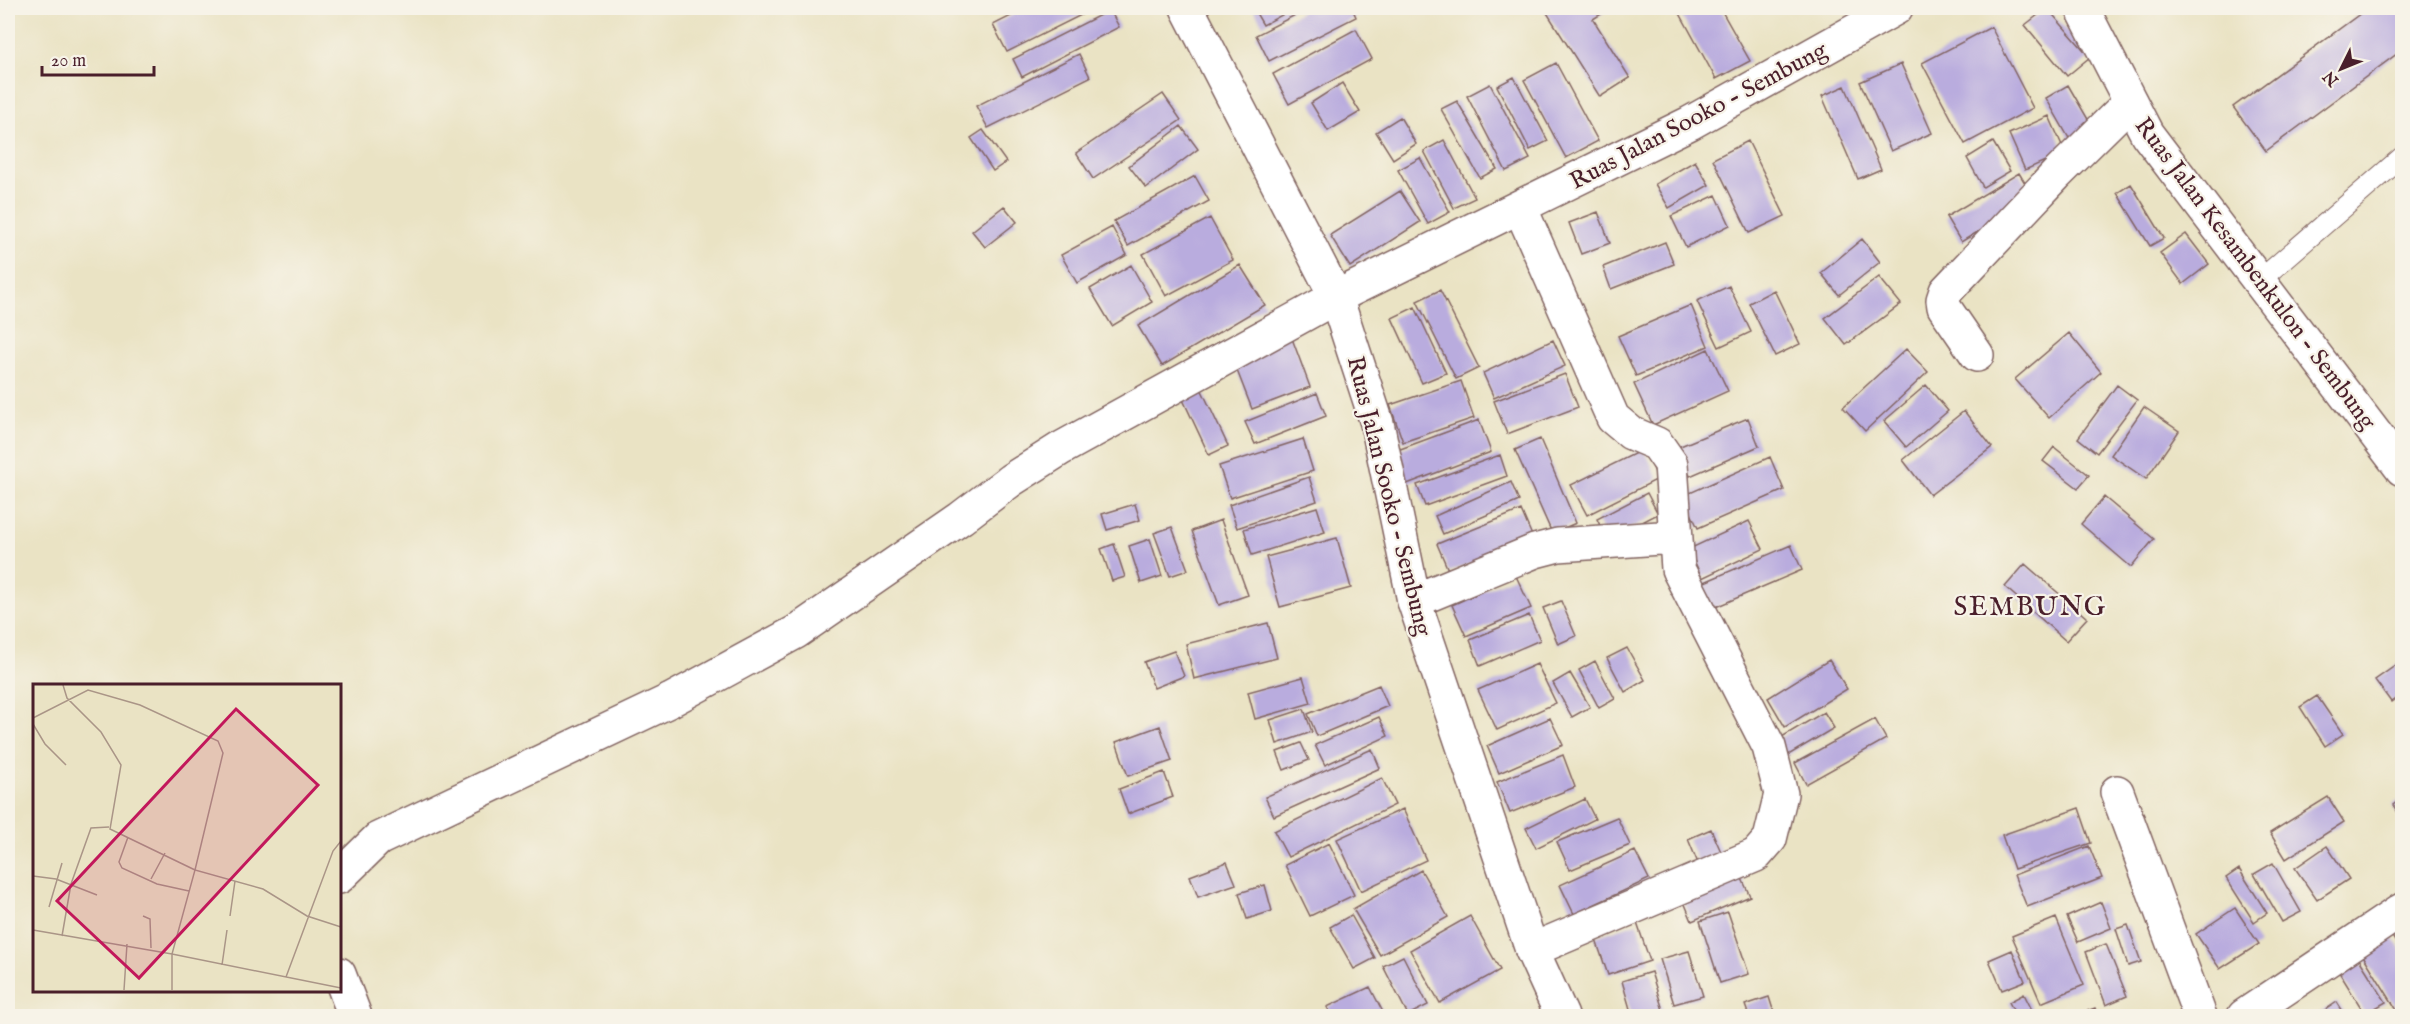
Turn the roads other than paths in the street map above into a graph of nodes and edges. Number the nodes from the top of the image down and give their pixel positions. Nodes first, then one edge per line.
1 (1187, 8) edge
2 (1896, 8) edge
3 (2082, 8) edge
4 (2130, 102) junction
5 (2403, 157) edge
6 (1520, 207) junction
7 (2259, 281) junction
8 (1336, 297) junction
9 (1977, 356) dead end
10 (2403, 469) edge
11 (1674, 537) junction
12 (1414, 601) junction
13 (2117, 792) dead end
14 (340, 876) edge
15 (2403, 910) edge
16 (1532, 950) junction
17 (340, 977) edge
18 (355, 1017) edge
19 (1562, 1017) edge
20 (2200, 1017) edge
21 (2244, 1017) edge

1 - 8 street
2 - 6 street, Ruas Jalan Sooko - Sembung
3 - 4 street, Ruas Jalan Kesambenkulon - Sembung
4 - 7 street, Ruas Jalan Kesambenkulon - Sembung
4 - 9 street
5 - 7 lane
6 - 8 street, Ruas Jalan Sooko - Sembung
6 - 11 street
7 - 10 street, Ruas Jalan Kesambenkulon - Sembung
8 - 12 street, Ruas Jalan Sooko - Sembung
8 - 14 street
11 - 12 street
11 - 16 street
12 - 16 street, Ruas Jalan Sooko - Sembung
13 - 20 street
15 - 21 street
16 - 19 street, Ruas Jalan Sooko - Sembung
17 - 18 street

